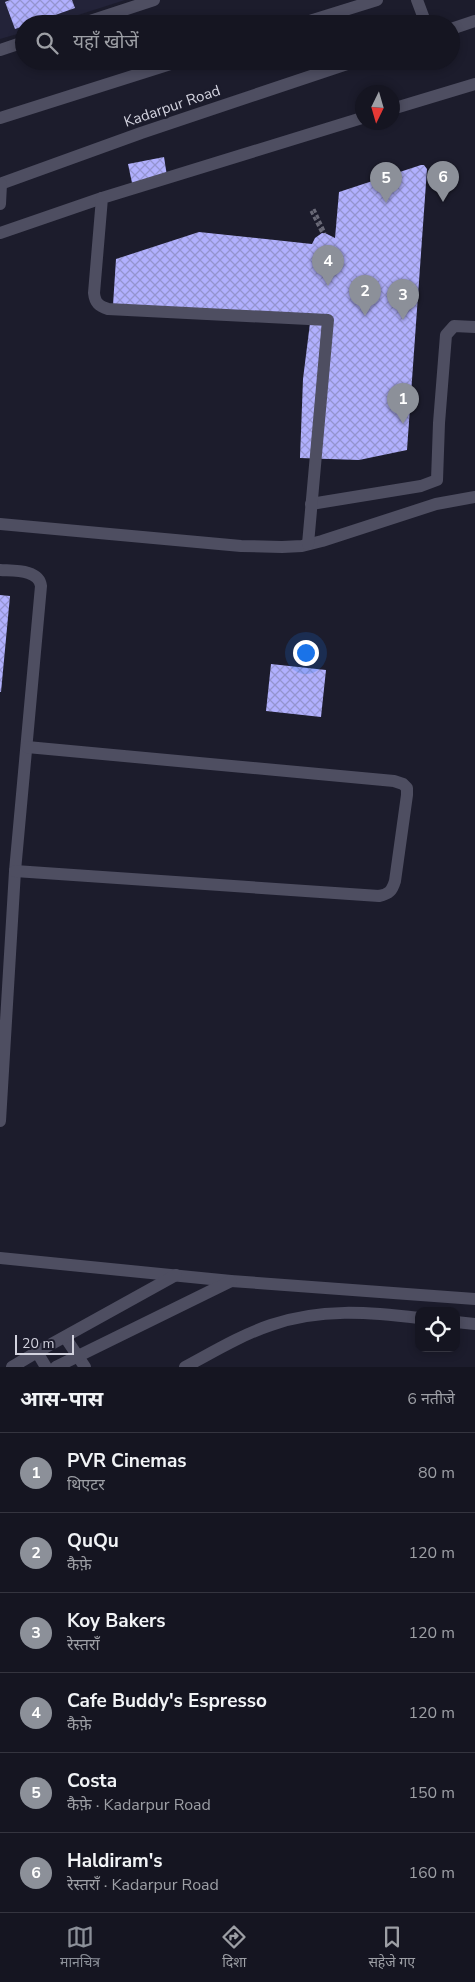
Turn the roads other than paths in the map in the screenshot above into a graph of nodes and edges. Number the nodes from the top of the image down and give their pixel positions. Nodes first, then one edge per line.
1 (154, 0) edge
2 (376, 0) edge
3 (417, 0) edge
4 (341, 5) edge
5 (108, 15) edge
6 (319, 15) edge
7 (423, 15) edge
8 (475, 21) edge
9 (460, 26) edge
10 (15, 45) edge
11 (0, 50) edge
12 (152, 70) edge
13 (329, 70) edge
14 (475, 84) edge
15 (400, 107) edge
16 (0, 118) edge
17 (355, 120) edge
18 (1, 184) edge
19 (102, 198) junction
20 (0, 204) edge
21 (0, 233) edge
22 (475, 327) edge
23 (437, 480) junction
24 (475, 497) edge
25 (443, 503) junction
26 (311, 504) junction
27 (0, 524) edge
28 (308, 544) junction
29 (0, 570) edge
30 (26, 747) junction
31 (15, 871) junction
32 (0, 1121) edge
33 (0, 1258) edge
34 (176, 1275) junction
35 (230, 1281) junction
36 (475, 1299) edge
37 (415, 1318) edge
38 (460, 1322) edge
39 (475, 1324) edge
40 (65, 1337) junction
41 (37, 1352) junction
42 (77, 1355) junction
43 (189, 1366) edge
44 (12, 1367) edge
45 (46, 1367) edge
46 (56, 1367) edge
47 (85, 1367) edge

1 - 5 street
2 - 4 street
3 - 7 street
4 - 6 street
8 - 9 street
10 - 11 street
12 - 16 street
13 - 18 street, Kadarpur Road
14 - 15 street
17 - 19 street
18 - 20 street
19 - 21 street
19 - 26 street
22 - 23 street
23 - 25 street
23 - 26 street
24 - 25 street
25 - 28 street
26 - 28 street
27 - 28 street
29 - 30 street
30 - 31 street
30 - 31 street
31 - 32 street
33 - 34 street
34 - 35 street
34 - 40 street
35 - 36 street
35 - 42 street
37 - 43 street
38 - 39 street
40 - 41 street
40 - 42 street
41 - 44 street
41 - 45 street
42 - 46 street
42 - 47 street

